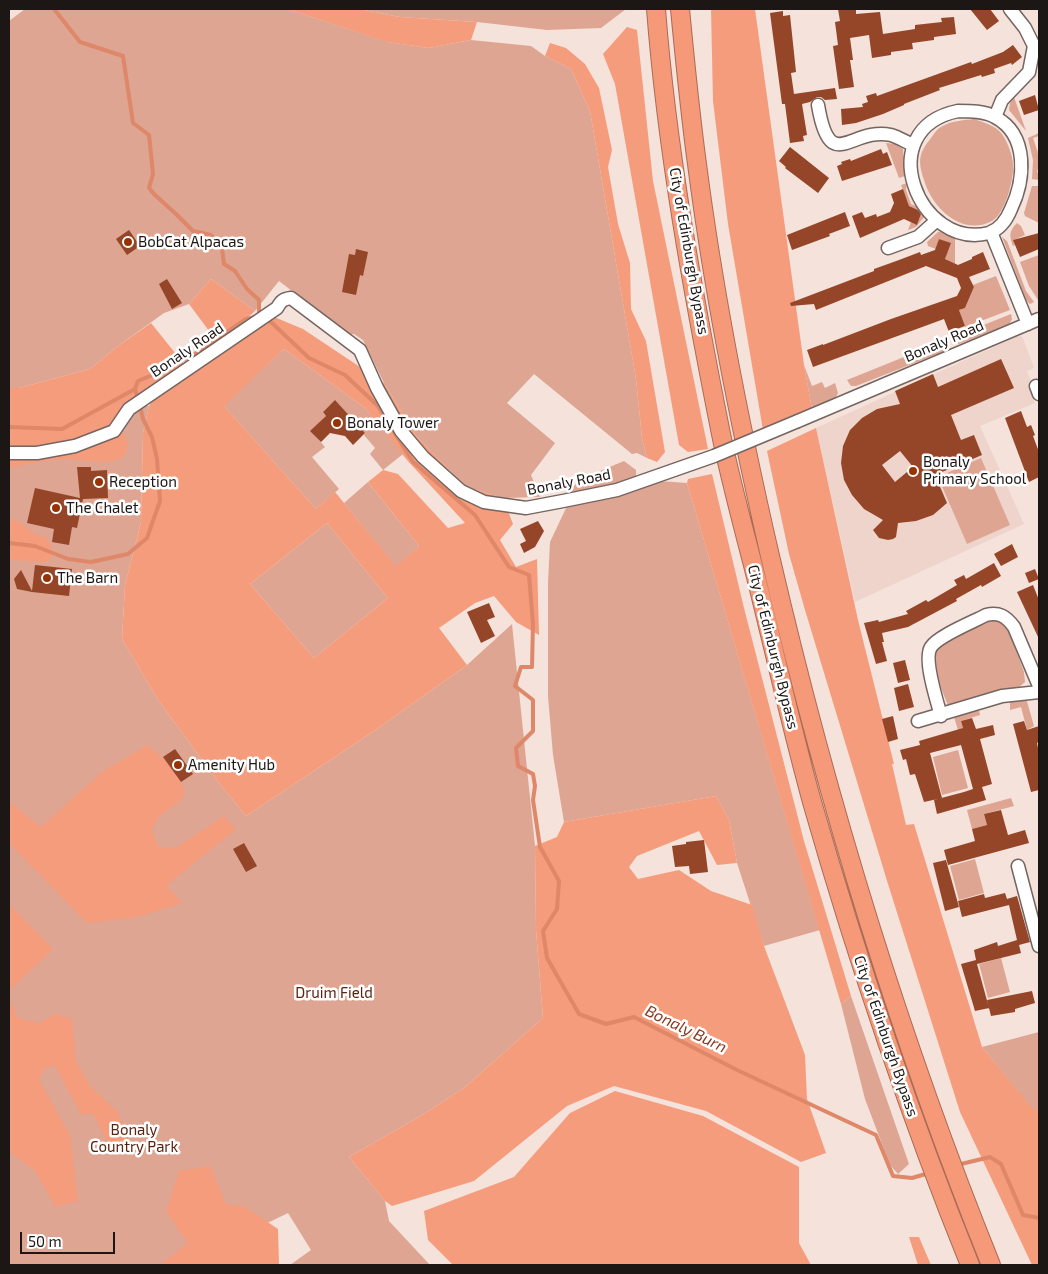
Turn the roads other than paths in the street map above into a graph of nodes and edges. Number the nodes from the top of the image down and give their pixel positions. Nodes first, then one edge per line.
1 (656, 9) edge
2 (680, 9) edge
3 (1010, 9) edge
4 (818, 105) dead end
5 (995, 117) junction
6 (913, 145) junction
7 (937, 220) junction
8 (990, 232) junction
9 (888, 248) dead end
10 (1034, 321) edge
11 (9, 452) edge
12 (1039, 686) edge
13 (1039, 692) edge
14 (941, 716) junction
15 (918, 721) dead end
16 (1018, 866) dead end
17 (1039, 946) edge
18 (970, 1265) edge
19 (991, 1265) edge

1 - 18 highway, City of Edinburgh Bypass
2 - 19 highway, City of Edinburgh Bypass
3 - 5 street
4 - 6 street
5 - 6 street
5 - 8 street
6 - 7 street
7 - 8 street
7 - 9 street
8 - 10 street
10 - 11 street, Bonaly Road, bridge
12 - 14 street
13 - 14 street
14 - 15 street
16 - 17 street

